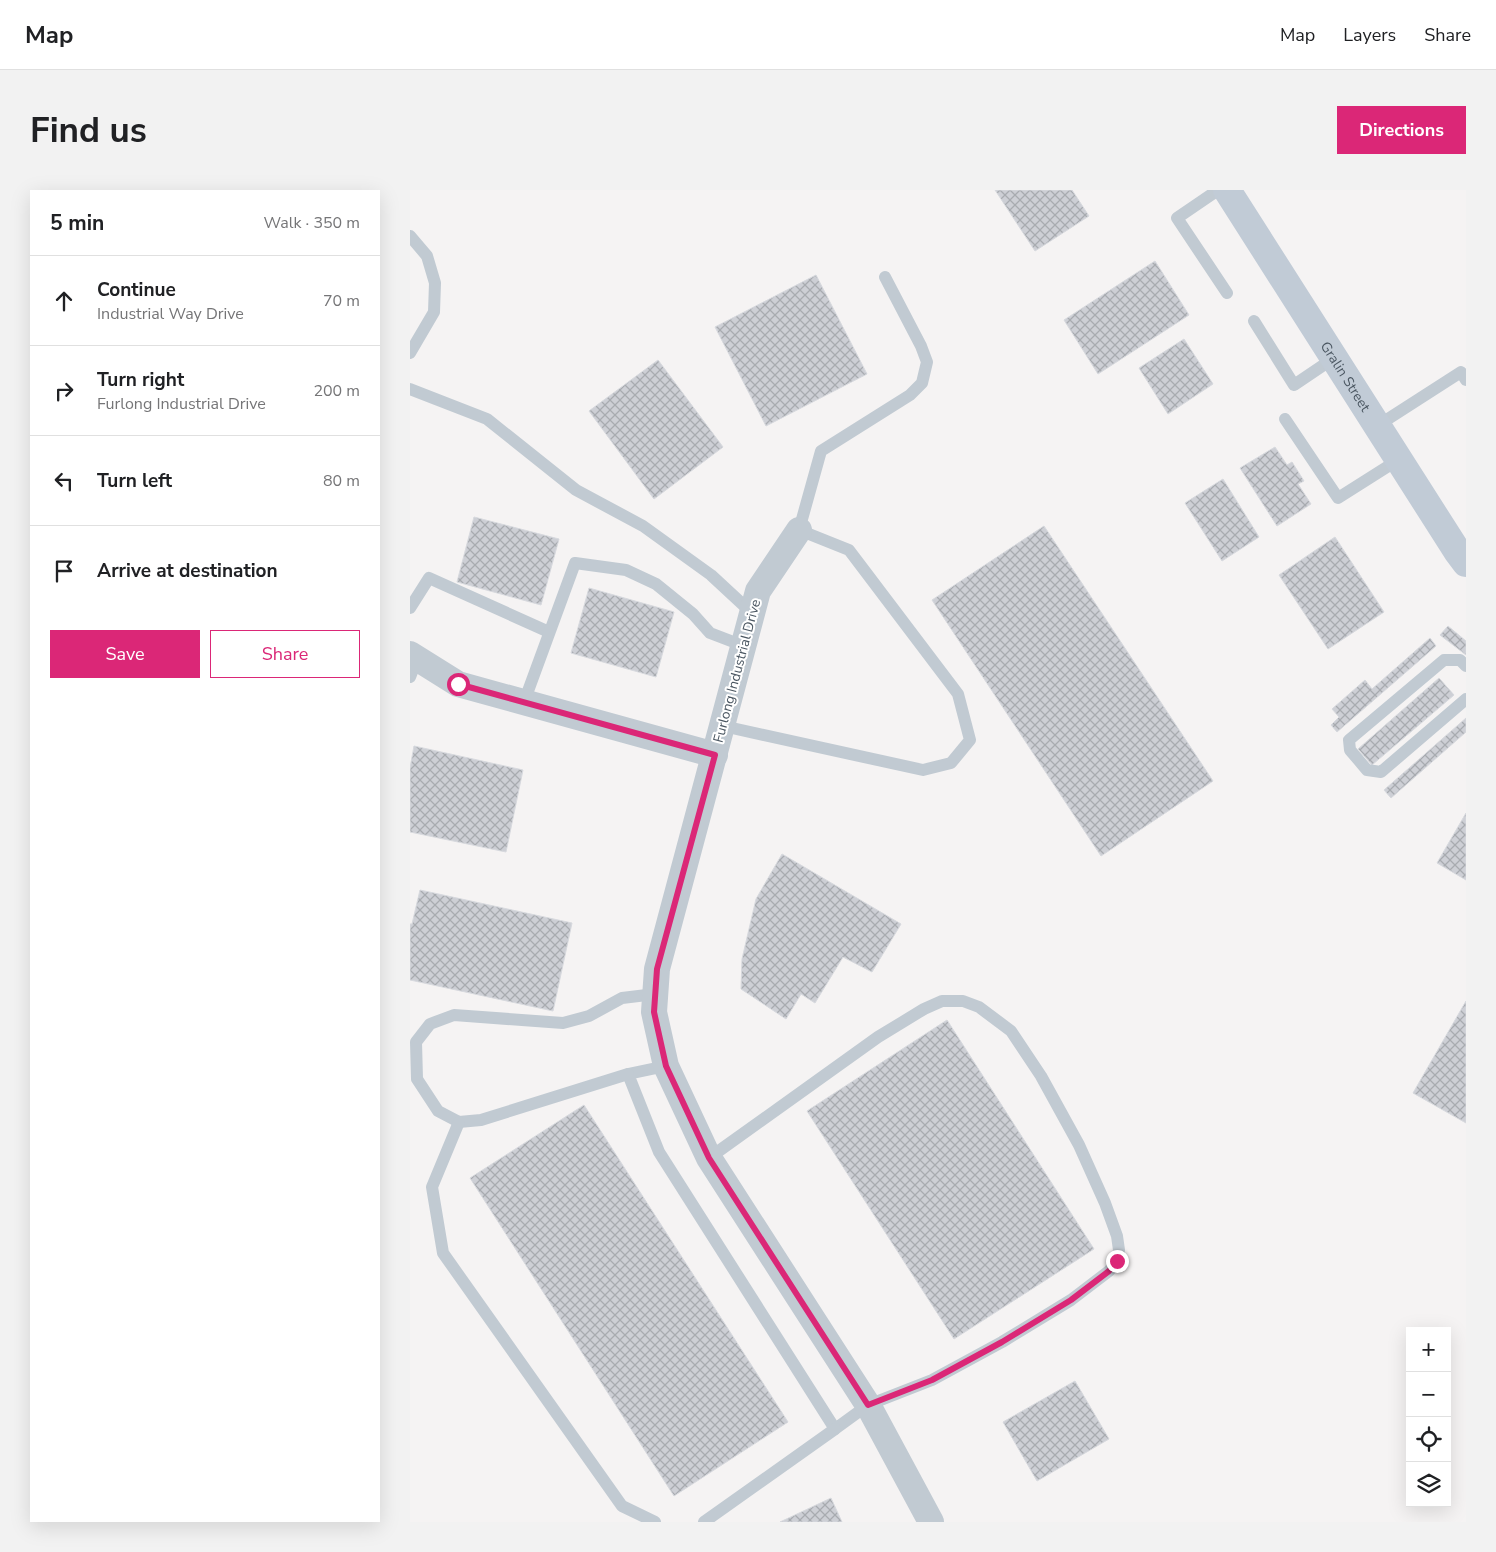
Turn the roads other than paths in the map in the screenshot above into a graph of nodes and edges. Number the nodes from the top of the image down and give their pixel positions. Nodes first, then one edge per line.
1 (1218, 190) edge
2 (1227, 190) edge
3 (410, 236) edge
4 (885, 277) dead end
5 (1228, 293) dead end
6 (1254, 321) dead end
7 (410, 353) edge
8 (1334, 358) junction
9 (1466, 380) edge
10 (410, 389) edge
11 (1284, 419) dead end
12 (1377, 426) junction
13 (1398, 460) junction
14 (799, 530) junction
15 (1466, 563) edge
16 (410, 608) edge
17 (753, 613) junction
18 (549, 632) junction
19 (744, 646) junction
20 (412, 663) edge
21 (1466, 666) edge
22 (1466, 699) edge
23 (524, 702) junction
24 (723, 726) junction
25 (715, 755) junction
26 (655, 994) junction
27 (666, 1066) junction
28 (628, 1074) junction
29 (459, 1122) junction
30 (709, 1158) junction
31 (868, 1405) junction
32 (835, 1429) junction
33 (655, 1522) edge
34 (704, 1522) edge
35 (931, 1522) edge

1 - 5 lane
2 - 8 street, Gralin Street
3 - 7 lane
4 - 14 lane
6 - 8 lane
8 - 12 street, Gralin Street
9 - 12 lane
10 - 17 lane
11 - 13 lane
12 - 13 street, Gralin Street
13 - 15 street, Gralin Street
14 - 17 street, Furlong Industrial Drive
14 - 24 lane
16 - 18 lane
17 - 19 street, Furlong Industrial Drive
18 - 19 lane
18 - 23 lane
19 - 24 street, Furlong Industrial Drive
20 - 23 street
21 - 22 lane
23 - 25 street
24 - 25 street, Furlong Industrial Drive
25 - 26 street, Furlong Industrial Drive
26 - 27 street, Furlong Industrial Drive
26 - 29 lane
27 - 28 lane
27 - 30 street, Furlong Industrial Drive
28 - 29 lane
28 - 32 lane
29 - 33 lane
30 - 31 street, Furlong Industrial Drive
30 - 31 lane
31 - 32 lane
31 - 35 street, Furlong Industrial Drive
32 - 34 lane

